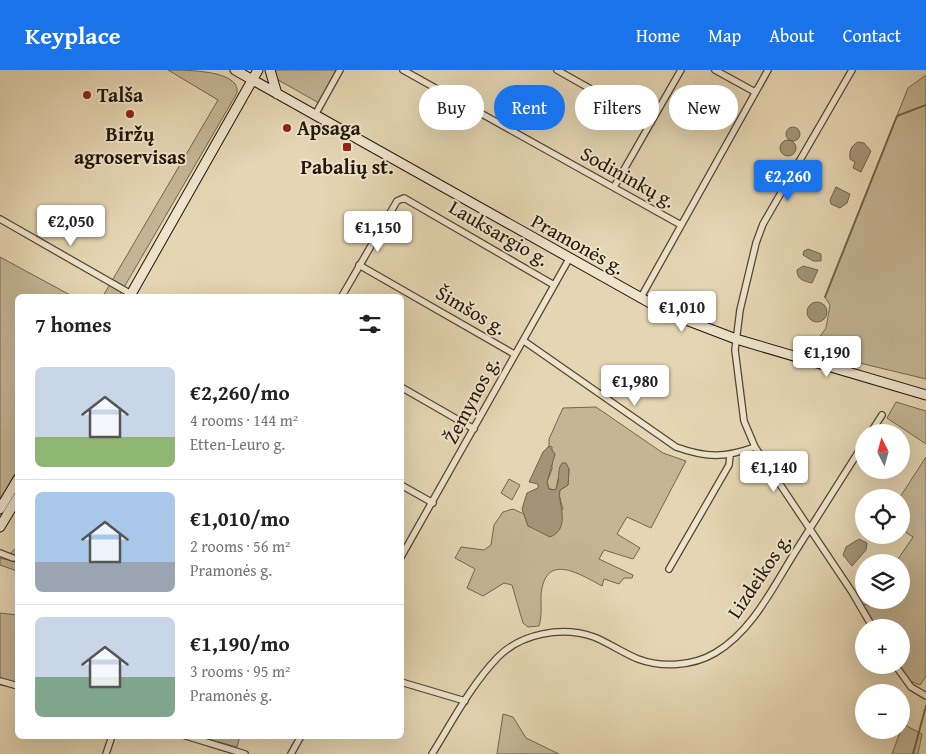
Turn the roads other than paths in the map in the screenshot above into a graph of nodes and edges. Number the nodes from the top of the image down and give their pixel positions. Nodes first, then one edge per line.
1 (235, 70) edge
2 (258, 70) edge
3 (270, 70) edge
4 (340, 70) edge
5 (402, 70) edge
6 (556, 70) edge
7 (681, 70) edge
8 (715, 70) edge
9 (768, 70) edge
10 (852, 70) edge
11 (252, 80) junction
12 (583, 85) edge
13 (755, 92) junction
14 (277, 94) junction
15 (659, 109) edge
16 (315, 115) junction
17 (647, 130) edge
18 (614, 187) junction
19 (0, 219) edge
20 (681, 225) junction
21 (569, 259) junction
22 (359, 265) junction
23 (554, 284) junction
24 (128, 294) edge
25 (131, 294) edge
26 (343, 294) edge
27 (640, 299) junction
28 (736, 339) junction
29 (524, 341) junction
30 (514, 354) junction
31 (404, 389) edge
32 (926, 395) edge
33 (882, 415) dead end
34 (876, 424) edge
35 (474, 429) junction
36 (755, 447) junction
37 (730, 456) junction
38 (855, 458) edge
39 (15, 484) edge
40 (404, 487) edge
41 (15, 502) edge
42 (433, 504) junction
43 (0, 509) edge
44 (0, 527) edge
45 (810, 528) junction
46 (0, 553) edge
47 (404, 553) edge
48 (13, 558) dead end
49 (669, 569) dead end
50 (867, 619) edge
51 (902, 674) edge
52 (0, 681) edge
53 (404, 683) edge
54 (15, 685) edge
55 (926, 696) edge
56 (465, 701) junction
57 (111, 739) edge
58 (196, 739) edge
59 (299, 739) edge
60 (106, 754) edge
61 (245, 754) edge
62 (291, 754) edge
63 (432, 754) edge

1 - 11 main road, Pramonės g.
2 - 11 main road
3 - 14 main road
4 - 16 street
5 - 18 street, Sodininkų g.
6 - 12 street
7 - 15 street
8 - 13 street
9 - 13 street
10 - 28 street
11 - 14 main road, Pramonės g.
11 - 25 main road
13 - 20 street
14 - 16 main road, Pramonės g.
16 - 21 main road, Pramonės g.
17 - 18 street
18 - 20 street, Sodininkų g.
19 - 24 street
20 - 27 street
21 - 23 street, Žemynos g.
21 - 27 main road, Pramonės g.
22 - 23 street, Lauksargio g.
22 - 26 street
22 - 30 street, Šimšos g.
23 - 29 street, Žemynos g.
27 - 28 main road, Pramonės g.
28 - 32 main road, Pramonės g.
28 - 36 street
29 - 30 street, Žemynos g.
29 - 37 street
30 - 35 street, Žemynos g.
31 - 35 street
33 - 34 street
35 - 42 street, Žemynos g.
36 - 37 street
36 - 45 street
37 - 49 street
38 - 45 street, Lizdeikos g.
39 - 43 main road
40 - 42 street
41 - 44 main road
42 - 47 street, Žemynos g.
45 - 50 street
45 - 56 street, Lizdeikos g.
46 - 48 street
51 - 55 street
52 - 54 street
53 - 56 street
56 - 63 street, Lizdeikos g.
57 - 60 street
58 - 61 street
59 - 62 street

